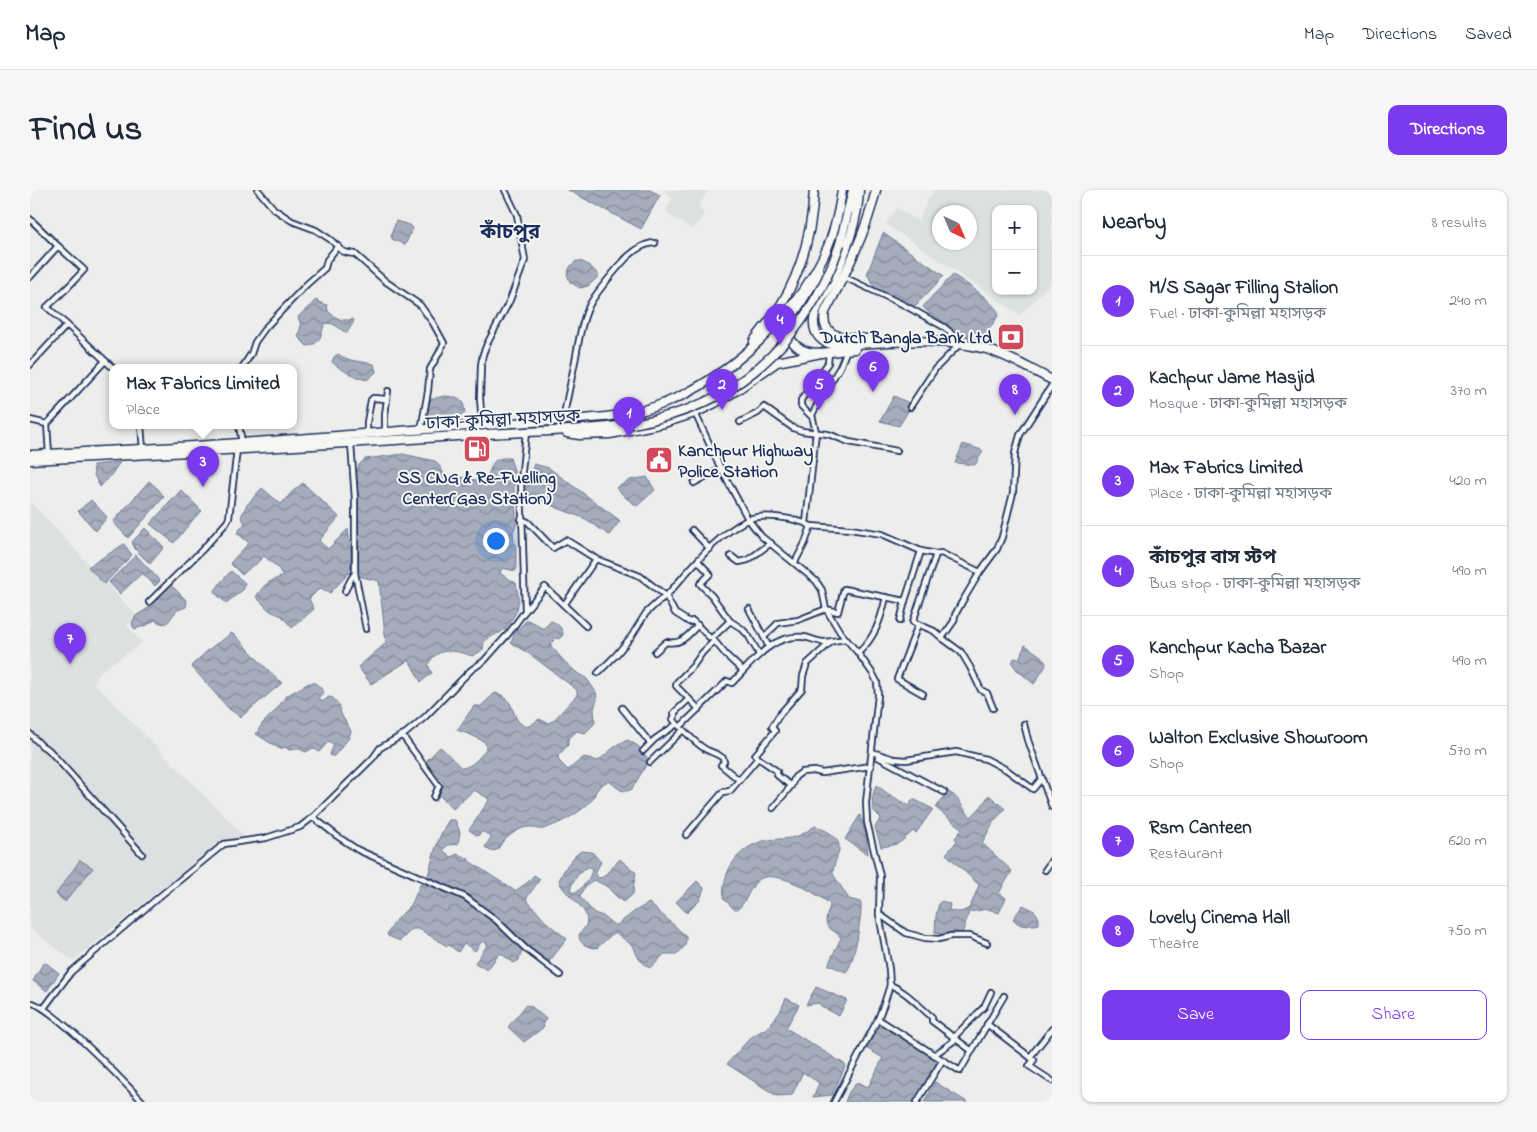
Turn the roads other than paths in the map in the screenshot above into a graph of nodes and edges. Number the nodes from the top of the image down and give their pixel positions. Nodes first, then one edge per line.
1 (258, 190) edge
2 (506, 190) edge
3 (814, 190) edge
4 (842, 190) edge
5 (853, 190) edge
6 (858, 190) edge
7 (876, 190) edge
8 (30, 219) edge
9 (655, 243) dead end
10 (58, 246) junction
11 (338, 246) junction
12 (826, 252) junction
13 (30, 277) edge
14 (844, 277) junction
15 (68, 326) junction
16 (877, 343) junction
17 (943, 343) junction
18 (959, 344) junction
19 (750, 349) junction
20 (847, 350) junction
21 (825, 353) junction
22 (105, 361) junction
23 (109, 364) edge
24 (245, 364) edge
25 (30, 365) edge
26 (1052, 380) edge
27 (1052, 385) edge
28 (388, 391) dead end
29 (386, 399) junction
30 (910, 407) dead end
31 (695, 413) junction
32 (812, 417) junction
33 (30, 420) edge
34 (564, 420) junction
35 (740, 422) dead end
36 (47, 424) junction
37 (482, 425) junction
38 (141, 429) edge
39 (240, 429) edge
40 (421, 430) junction
41 (562, 431) junction
42 (526, 432) junction
43 (816, 432) junction
44 (385, 433) junction
45 (367, 434) junction
46 (242, 442) junction
47 (351, 444) junction
48 (143, 449) junction
49 (237, 449) junction
50 (897, 451) dead end
51 (49, 454) junction
52 (30, 455) edge
53 (78, 455) junction
54 (30, 460) edge
55 (721, 468) junction
56 (694, 482) dead end
57 (522, 519) junction
58 (748, 519) junction
59 (808, 524) junction
60 (692, 530) dead end
61 (771, 543) junction
62 (710, 549) junction
63 (921, 551) junction
64 (936, 554) junction
65 (731, 556) dead end
66 (596, 559) junction
67 (698, 561) junction
68 (794, 562) junction
69 (980, 572) junction
70 (356, 573) junction
71 (346, 591) dead end
72 (666, 596) junction
73 (886, 597) junction
74 (905, 601) junction
75 (149, 602) dead end
76 (564, 605) junction
77 (749, 609) dead end
78 (826, 609) junction
79 (524, 611) junction
80 (730, 621) junction
81 (900, 621) dead end
82 (918, 625) junction
83 (586, 626) dead end
84 (698, 626) junction
85 (366, 629) dead end
86 (764, 637) junction
87 (942, 638) junction
88 (713, 639) junction
89 (846, 639) junction
90 (832, 640) junction
91 (769, 647) junction
92 (655, 652) dead end
93 (858, 653) junction
94 (760, 654) junction
95 (743, 672) junction
96 (598, 673) dead end
97 (923, 694) dead end
98 (689, 699) junction
99 (622, 708) dead end
100 (993, 708) dead end
101 (699, 709) junction
102 (1024, 724) dead end
103 (680, 727) junction
104 (30, 734) edge
105 (402, 735) junction
106 (650, 743) junction
107 (642, 751) dead end
108 (872, 753) junction
109 (758, 758) junction
110 (650, 762) dead end
111 (871, 766) junction
112 (1042, 778) junction
113 (739, 780) junction
114 (791, 786) junction
115 (944, 792) dead end
116 (434, 797) dead end
117 (1052, 807) edge
118 (773, 808) dead end
119 (313, 817) junction
120 (686, 835) dead end
121 (142, 854) dead end
122 (1052, 860) edge
123 (1045, 870) dead end
124 (880, 914) junction
125 (987, 943) dead end
126 (560, 976) dead end
127 (890, 985) junction
128 (991, 992) dead end
129 (1004, 996) dead end
130 (30, 1003) edge
131 (44, 1008) junction
132 (878, 1019) junction
133 (987, 1024) junction
134 (1052, 1029) edge
135 (954, 1039) junction
136 (972, 1051) junction
137 (934, 1055) junction
138 (1030, 1057) junction
139 (942, 1061) junction
140 (1052, 1081) edge
141 (143, 1102) edge
142 (834, 1102) edge
143 (917, 1102) edge

1 - 11 street
2 - 37 street
3 - 19 highway
4 - 12 highway, ঢাকা–কুমিল্লা মহাসড়ক
5 - 41 highway, ঢাকা–কুমিল্লা মহাসড়ক, bridge
6 - 16 highway
7 - 14 highway
8 - 10 street
9 - 34 street
10 - 13 street
10 - 15 street
11 - 24 street
11 - 40 street
12 - 19 highway, ঢাকা–কুমিল্লা মহাসড়ক
12 - 21 highway
14 - 16 highway
14 - 18 street
15 - 22 street
15 - 25 street
16 - 17 highway
17 - 18 highway
17 - 20 highway
18 - 26 highway
18 - 30 street
19 - 34 highway, ঢাকা–কুমিল্লা মহাসড়ক
20 - 21 highway
20 - 32 street
21 - 31 highway
21 - 32 street
22 - 23 street
22 - 36 street
27 - 69 street
28 - 29 street
29 - 44 street
29 - 45 street
31 - 41 highway
31 - 55 street
32 - 43 street
33 - 36 street
34 - 37 highway, ঢাকা–কুমিল্লা মহাসড়ক
35 - 43 street
36 - 51 street
37 - 40 highway, ঢাকা–কুমিল্লা মহাসড়ক
38 - 48 street
39 - 46 street
40 - 44 highway, ঢাকা–কুমিল্লা মহাসড়ক
41 - 42 highway, ঢাকা–কুমিল্লা মহাসড়ক
42 - 47 highway, ঢাকা–কুমিল্লা মহাসড়ক
42 - 57 street
43 - 50 street
43 - 59 street
44 - 45 highway, ঢাকা–কুমিল্লা মহাসড়ক
45 - 46 highway, ঢাকা–কুমিল্লা মহাসড়ক
46 - 48 highway, ঢাকা–কুমিল্লা মহাসড়ক
47 - 49 highway, ঢাকা–কুমিল্লা মহাসড়ক
47 - 70 street
48 - 53 highway, ঢাকা–কুমিল্লা মহাসড়ক
49 - 53 highway, ঢাকা–কুমিল্লা মহাসড়ক
49 - 75 street
51 - 52 highway, ঢাকা–কুমিল্লা মহাসড়ক
51 - 53 highway, ঢাকা–কুমিল্লা মহাসড়ক
53 - 54 highway, ঢাকা–কুমিল্লা মহাসড়ক
55 - 56 street
55 - 58 street
57 - 66 street
57 - 79 street
58 - 59 street
58 - 61 street
58 - 62 street
59 - 63 street
59 - 68 street
60 - 62 street
61 - 65 street
61 - 68 street
62 - 67 street
63 - 64 street
63 - 74 street
64 - 69 street
64 - 82 street
66 - 72 street
66 - 76 street
67 - 72 street
67 - 80 street
68 - 78 street
69 - 87 street
70 - 71 street
70 - 85 street
72 - 84 street
72 - 96 street
73 - 74 street
73 - 78 street
73 - 93 street
74 - 81 street
76 - 79 street
76 - 83 street
77 - 86 street
78 - 86 street
78 - 89 street
79 - 105 street
80 - 88 street
80 - 94 street
82 - 87 street
82 - 97 street
84 - 88 street
84 - 92 street
86 - 91 street
87 - 100 street
88 - 95 street
88 - 98 street
89 - 90 street
89 - 93 street
90 - 91 street
90 - 109 street
91 - 94 street
93 - 108 street
94 - 95 street
95 - 101 street
98 - 101 street
98 - 103 street
99 - 106 street
101 - 103 street
102 - 112 street
103 - 106 street
103 - 110 street
103 - 113 street
104 - 121 street
105 - 116 street
105 - 119 street
106 - 107 street
108 - 111 street
108 - 112 street
108 - 115 street
109 - 113 street
109 - 114 street
111 - 114 street
111 - 124 street
112 - 117 street
113 - 120 street
114 - 118 street
119 - 126 street
119 - 131 street
122 - 123 street
124 - 125 street
124 - 127 street
127 - 132 street
127 - 135 street
128 - 135 street
129 - 133 street
130 - 131 street
131 - 141 street
132 - 137 street
132 - 142 street
133 - 136 street
133 - 138 street
134 - 138 street
135 - 136 street
135 - 137 street
136 - 139 street
137 - 139 street
138 - 140 street
139 - 143 street

